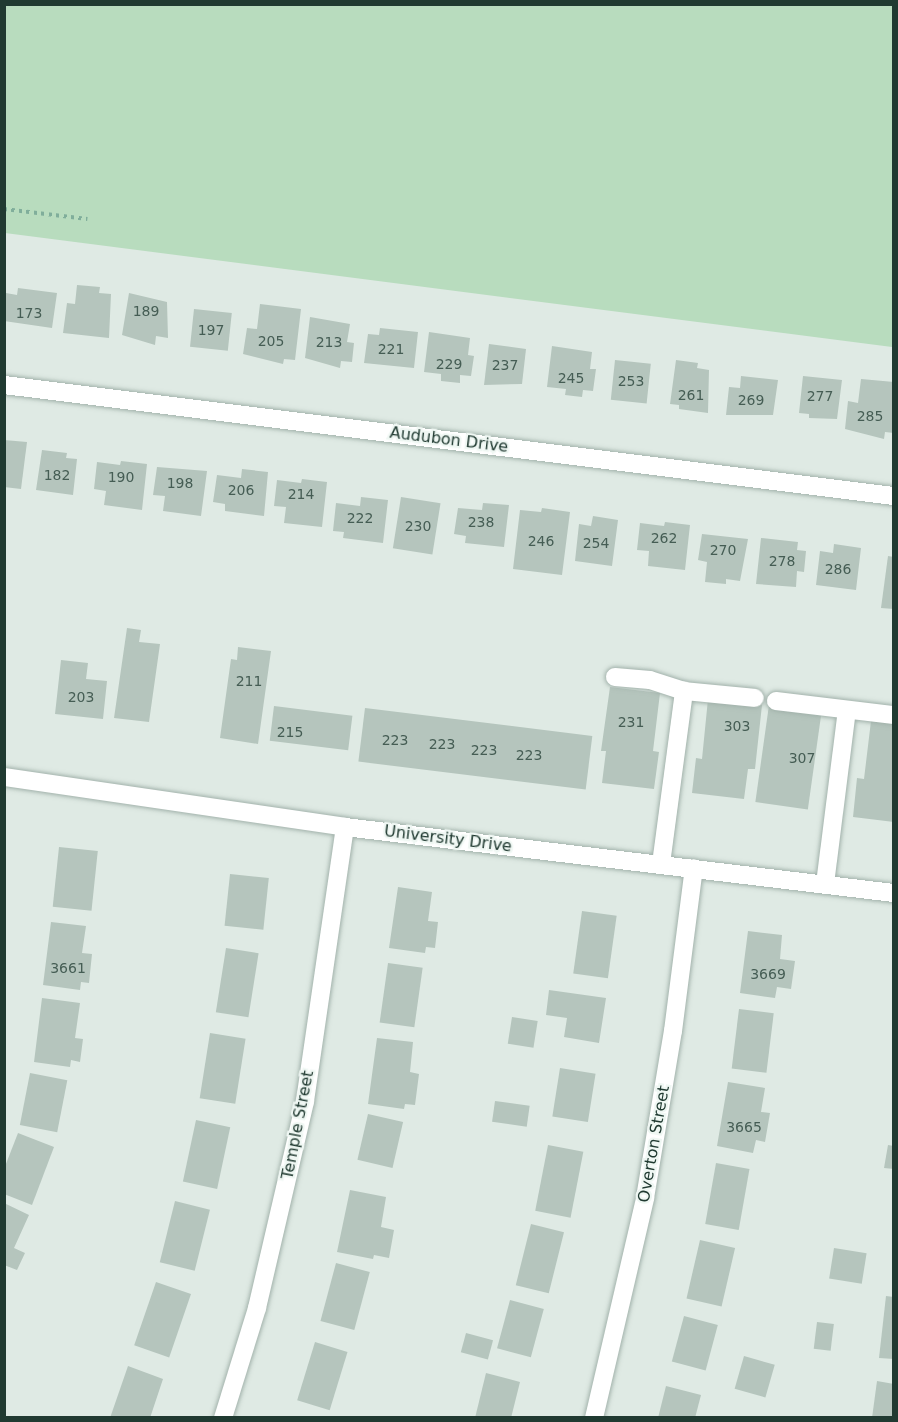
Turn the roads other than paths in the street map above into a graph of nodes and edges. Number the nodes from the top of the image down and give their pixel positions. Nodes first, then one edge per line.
1 (4, 385) edge
2 (894, 496) edge
3 (615, 677) dead end
4 (684, 691) junction
5 (754, 698) dead end
6 (776, 701) dead end
7 (847, 710) junction
8 (894, 716) edge
9 (4, 777) edge
10 (345, 827) junction
11 (661, 864) junction
12 (694, 868) junction
13 (825, 884) junction
14 (894, 893) edge
15 (223, 1418) edge
16 (594, 1418) edge

1 - 2 street, Audubon Drive
3 - 4 street
4 - 5 street
4 - 11 street
6 - 7 street
7 - 8 street
7 - 13 street
9 - 10 street, University Drive
10 - 11 street, University Drive
10 - 15 street, Temple Street
11 - 12 street, University Drive
12 - 13 street, University Drive
12 - 16 street, Overton Street
13 - 14 street, University Drive

